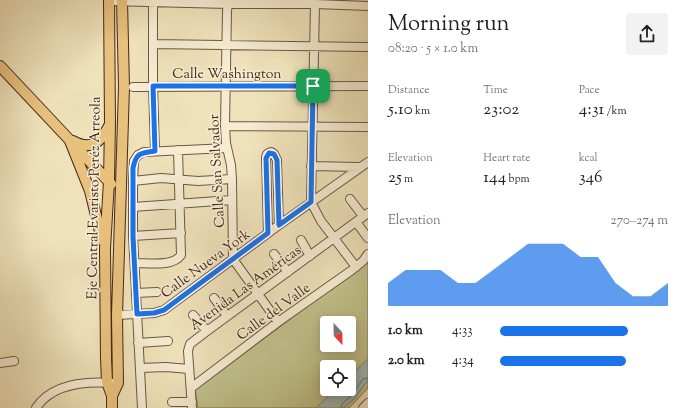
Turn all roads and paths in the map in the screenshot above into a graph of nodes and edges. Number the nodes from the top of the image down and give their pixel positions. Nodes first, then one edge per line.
1 (109, 1) edge
2 (122, 1) edge
3 (153, 1) edge
4 (204, 2) edge
5 (230, 2) edge
6 (314, 4) junction
7 (364, 4) edge
8 (153, 44) junction
9 (226, 45) junction
10 (314, 45) junction
11 (368, 47) edge
12 (0, 66) edge
13 (133, 86) dead end
14 (153, 86) junction
15 (313, 86) junction
16 (368, 86) edge
17 (225, 87) junction
18 (110, 123) junction
19 (225, 126) junction
20 (312, 127) junction
21 (368, 127) edge
22 (68, 138) junction
23 (227, 148) junction
24 (178, 150) junction
25 (155, 151) junction
26 (368, 162) edge
27 (312, 166) junction
28 (359, 168) junction
29 (232, 179) junction
30 (179, 180) junction
31 (109, 181) junction
32 (133, 181) junction
33 (120, 196) junction
34 (350, 199) dead end
35 (232, 200) junction
36 (311, 202) junction
37 (179, 203) junction
38 (133, 207) junction
39 (366, 215) edge
40 (356, 222) junction
41 (279, 225) junction
42 (180, 233) junction
43 (268, 233) junction
44 (133, 236) junction
45 (334, 238) junction
46 (368, 238) edge
47 (301, 240) dead end
48 (104, 249) junction
49 (274, 254) dead end
50 (368, 254) edge
51 (310, 256) junction
52 (233, 259) junction
53 (135, 263) junction
54 (356, 267) junction
55 (288, 272) junction
56 (157, 292) dead end
57 (136, 293) junction
58 (258, 294) junction
59 (214, 298) dead end
60 (137, 314) junction
61 (117, 315) junction
62 (193, 315) dead end
63 (227, 316) junction
64 (278, 322) junction
65 (207, 331) junction
66 (168, 341) dead end
67 (138, 343) junction
68 (14, 361) dead end
69 (0, 363) edge
70 (140, 368) junction
71 (189, 369) junction
72 (107, 382) junction
73 (118, 383) junction
74 (191, 388) junction
75 (112, 396) junction
76 (172, 402) dead end
77 (368, 403) edge
78 (192, 405) edge
79 (36, 408) edge
80 (112, 408) edge
81 (142, 408) edge
82 (363, 408) edge

1 - 2 street
1 - 18 main road, Eje Central Evaristo Peréz Arreola
2 - 3 street
2 - 33 main road, Eje Central Evaristo Peréz Arreola
3 - 4 street
3 - 8 street
4 - 5 street
5 - 6 street
5 - 9 street, Calle San Salvador
6 - 7 street
6 - 10 street
8 - 9 street
8 - 14 street
9 - 10 street
9 - 17 street, Calle San Salvador
10 - 11 street
10 - 15 street
12 - 22 main road
13 - 14 street, Calle Washington
14 - 17 street, Calle Washington
14 - 25 street
15 - 16 street, Calle Washington
15 - 17 street, Calle Washington
15 - 20 street
17 - 19 street, Calle San Salvador
18 - 22 main road
18 - 31 main road, Eje Central Evaristo Peréz Arreola
19 - 20 street
19 - 23 street, Calle San Salvador
20 - 21 street
20 - 27 street
22 - 31 main road
22 - 48 main road
23 - 24 street
23 - 29 street, Calle San Salvador
24 - 25 street
24 - 30 street
25 - 32 street
26 - 28 street, Calle Nueva York
27 - 28 street
27 - 36 street
28 - 36 street, Calle Nueva York
29 - 30 street
29 - 35 street, Calle San Salvador
30 - 32 street
30 - 37 street
31 - 33 main road
31 - 48 main road, Eje Central Evaristo Peréz Arreola
32 - 38 street
33 - 61 main road, Eje Central Evaristo Peréz Arreola
34 - 39 street
35 - 37 street
35 - 52 street, Calle San Salvador
36 - 41 street, Calle Nueva York
36 - 45 street
37 - 38 street
37 - 42 street
38 - 44 street
39 - 40 street, Avenida Las Américas
40 - 45 street, Avenida Las Américas
40 - 46 street
41 - 43 street, Calle Nueva York
41 - 43 street
42 - 44 street
42 - 53 street
43 - 52 street, Calle Nueva York
44 - 53 street
45 - 51 street, Avenida Las Américas
45 - 54 street
47 - 51 street
48 - 72 main road, Eje Central Evaristo Peréz Arreola
49 - 55 street
50 - 54 street, Calle del Valle
51 - 55 street, Avenida Las Américas
52 - 58 street
52 - 60 street, Calle Nueva York
53 - 57 street
54 - 64 street, Calle del Valle
55 - 58 street, Avenida Las Américas
56 - 57 street
57 - 60 street
58 - 63 street, Avenida Las Américas
58 - 64 street
59 - 63 street
60 - 61 street, Calle Nueva York
60 - 67 street
61 - 73 main road, Eje Central Evaristo Peréz Arreola
62 - 65 street
63 - 65 street, Avenida Las Américas
64 - 74 street, Calle del Valle
65 - 71 street, Avenida Las Américas
66 - 67 street
67 - 70 street
68 - 69 street
70 - 71 street
70 - 81 street
71 - 74 street, Avenida Las Américas
72 - 73 street
72 - 75 main road, Eje Central Evaristo Peréz Arreola
72 - 79 street
73 - 75 main road, Eje Central Evaristo Peréz Arreola
74 - 78 street, Avenida Las Américas
75 - 80 main road, Eje Central Evaristo Peréz Arreola
76 - 78 street
77 - 82 street

